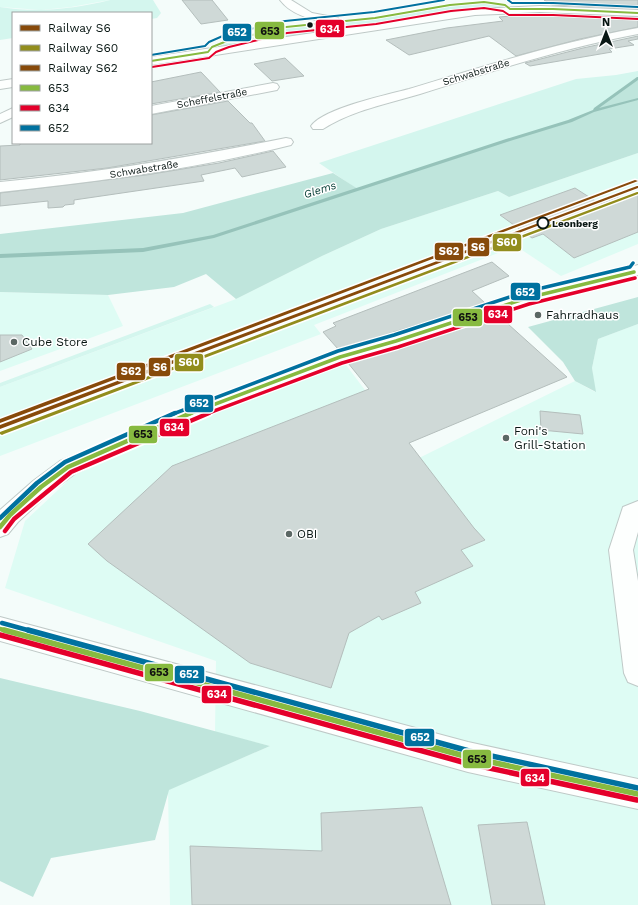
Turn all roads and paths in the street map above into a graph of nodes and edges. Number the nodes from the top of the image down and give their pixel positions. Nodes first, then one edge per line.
1 (286, 0) edge
2 (510, 9) junction
3 (299, 12) junction
4 (638, 13) edge
5 (334, 20) junction
6 (286, 27) junction
7 (638, 31) edge
8 (208, 52) junction
9 (152, 61) edge
10 (12, 83) edge
11 (0, 85) edge
12 (273, 87) dead end
13 (152, 110) edge
14 (12, 113) edge
15 (318, 126) dead end
16 (2, 127) edge
17 (286, 142) dead end
18 (0, 187) edge
19 (638, 270) edge
20 (638, 511) edge
21 (0, 527) edge
22 (0, 629) edge
23 (638, 673) edge
24 (638, 794) edge

1 - 3 street
2 - 4 street
2 - 5 street
2 - 8 street
3 - 5 street
3 - 6 street
5 - 6 street
6 - 8 street
7 - 15 street, Schwabstraße
8 - 9 street
10 - 11 street
12 - 13 street, Scheffelstraße
14 - 16 street
17 - 18 street, Schwabstraße
19 - 21 street
20 - 23 street
22 - 24 street

